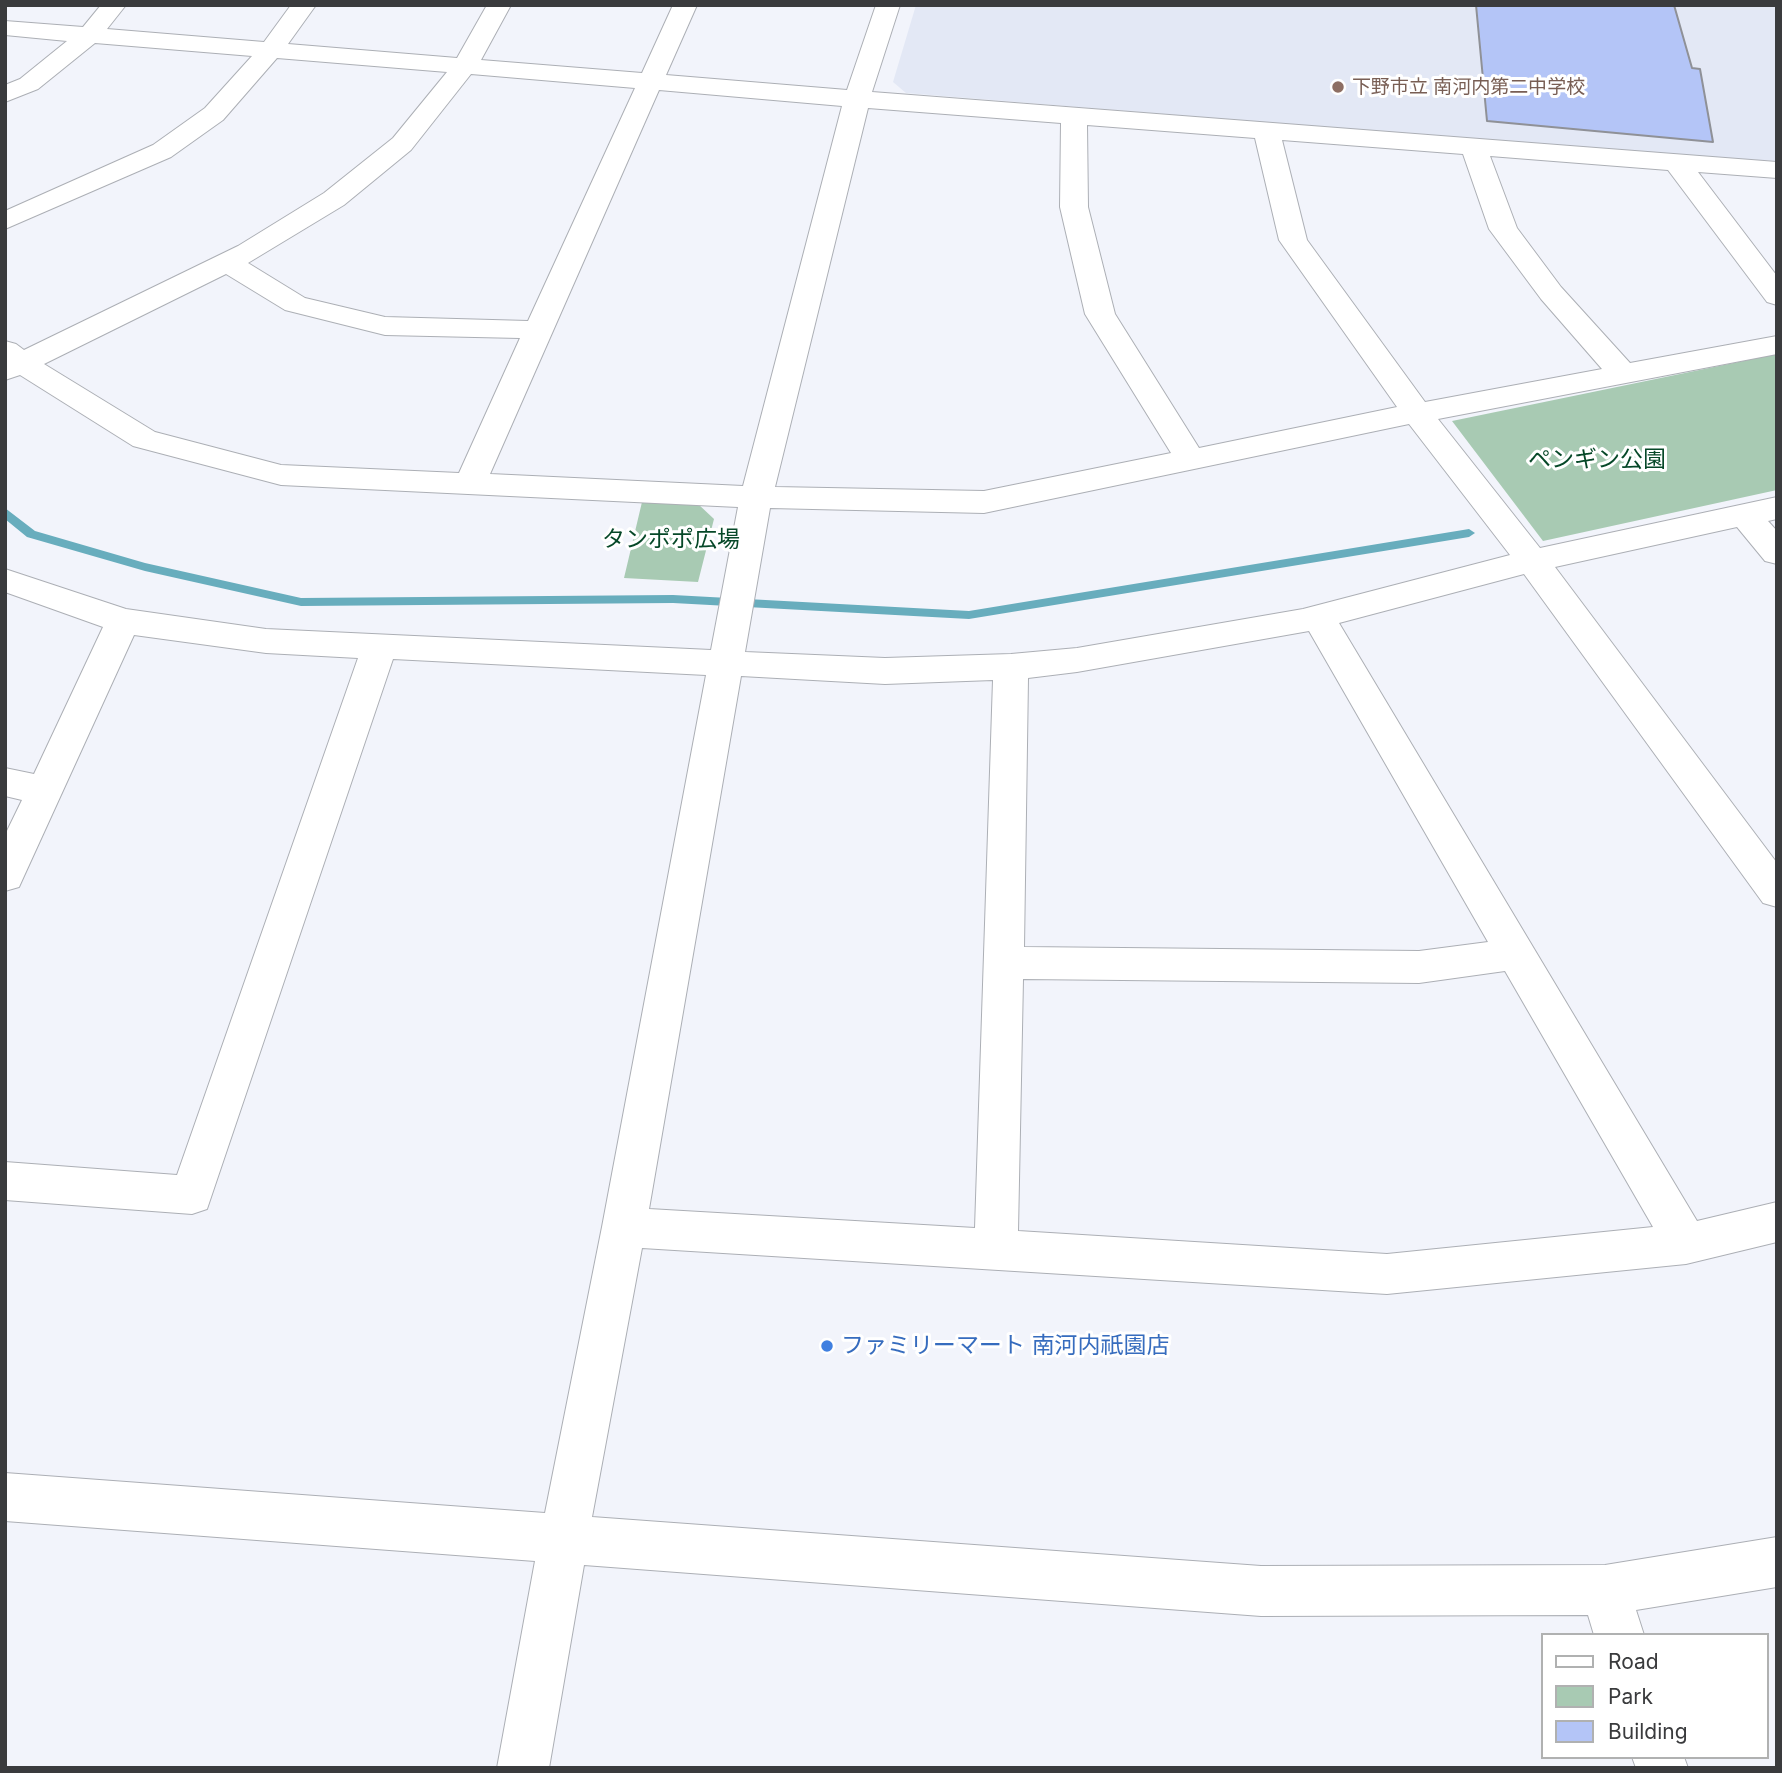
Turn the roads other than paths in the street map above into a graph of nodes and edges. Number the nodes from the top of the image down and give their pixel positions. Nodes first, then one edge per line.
1 (114, 5) edge
2 (304, 5) edge
3 (499, 5) edge
4 (685, 5) edge
5 (888, 5) edge
6 (5, 28) edge
7 (89, 35) junction
8 (271, 50) junction
9 (465, 66) junction
10 (650, 82) junction
11 (5, 94) edge
12 (857, 99) junction
13 (1074, 116) junction
14 (1267, 131) junction
15 (1474, 148) junction
16 (1678, 164) junction
17 (1777, 170) edge
18 (5, 221) edge
19 (226, 262) junction
20 (1777, 296) edge
21 (538, 330) junction
22 (1777, 345) edge
23 (11, 361) edge
24 (1623, 374) junction
25 (1417, 413) junction
26 (1190, 459) junction
27 (469, 485) junction
28 (755, 497) junction
29 (1777, 508) edge
30 (1745, 515) junction
31 (1777, 552) edge
32 (1532, 561) junction
33 (5, 580) edge
34 (1318, 617) junction
35 (123, 621) junction
36 (379, 648) junction
37 (728, 650) junction
38 (1011, 667) junction
39 (5, 782) edge
40 (45, 791) junction
41 (5, 876) edge
42 (1777, 892) edge
43 (1515, 954) junction
44 (1006, 963) junction
45 (5, 1181) edge
46 (1777, 1222) edge
47 (624, 1227) junction
48 (1686, 1244) junction
49 (996, 1249) junction
50 (5, 1497) edge
51 (564, 1538) junction
52 (1777, 1562) edge
53 (1612, 1613) edge
54 (523, 1768) edge

1 - 7 street
2 - 8 street
3 - 9 street
4 - 10 street
5 - 12 street
6 - 7 street
7 - 8 street
7 - 11 street
8 - 9 street
8 - 18 street
9 - 10 street
9 - 19 street
10 - 12 street
10 - 21 street
12 - 13 street
12 - 28 street
13 - 14 street
13 - 26 street
14 - 15 street
14 - 25 street
15 - 16 street
15 - 24 street
16 - 17 street
16 - 20 street
19 - 21 street
19 - 23 street
21 - 27 street
22 - 24 street
23 - 27 street
24 - 25 street
25 - 26 street
25 - 32 street
26 - 28 street
27 - 28 street
28 - 37 street
29 - 30 street
30 - 31 street
30 - 32 street
32 - 34 street
32 - 42 street
33 - 35 street
34 - 38 street
34 - 43 street
35 - 36 street
35 - 40 street
36 - 37 street
36 - 45 street
37 - 38 street
37 - 47 street
38 - 44 street
39 - 40 street
40 - 41 street
43 - 44 street
43 - 48 street
44 - 49 street
46 - 48 street
47 - 49 street
47 - 51 street
48 - 49 street
50 - 51 street
51 - 53 street
51 - 54 street
52 - 53 street

